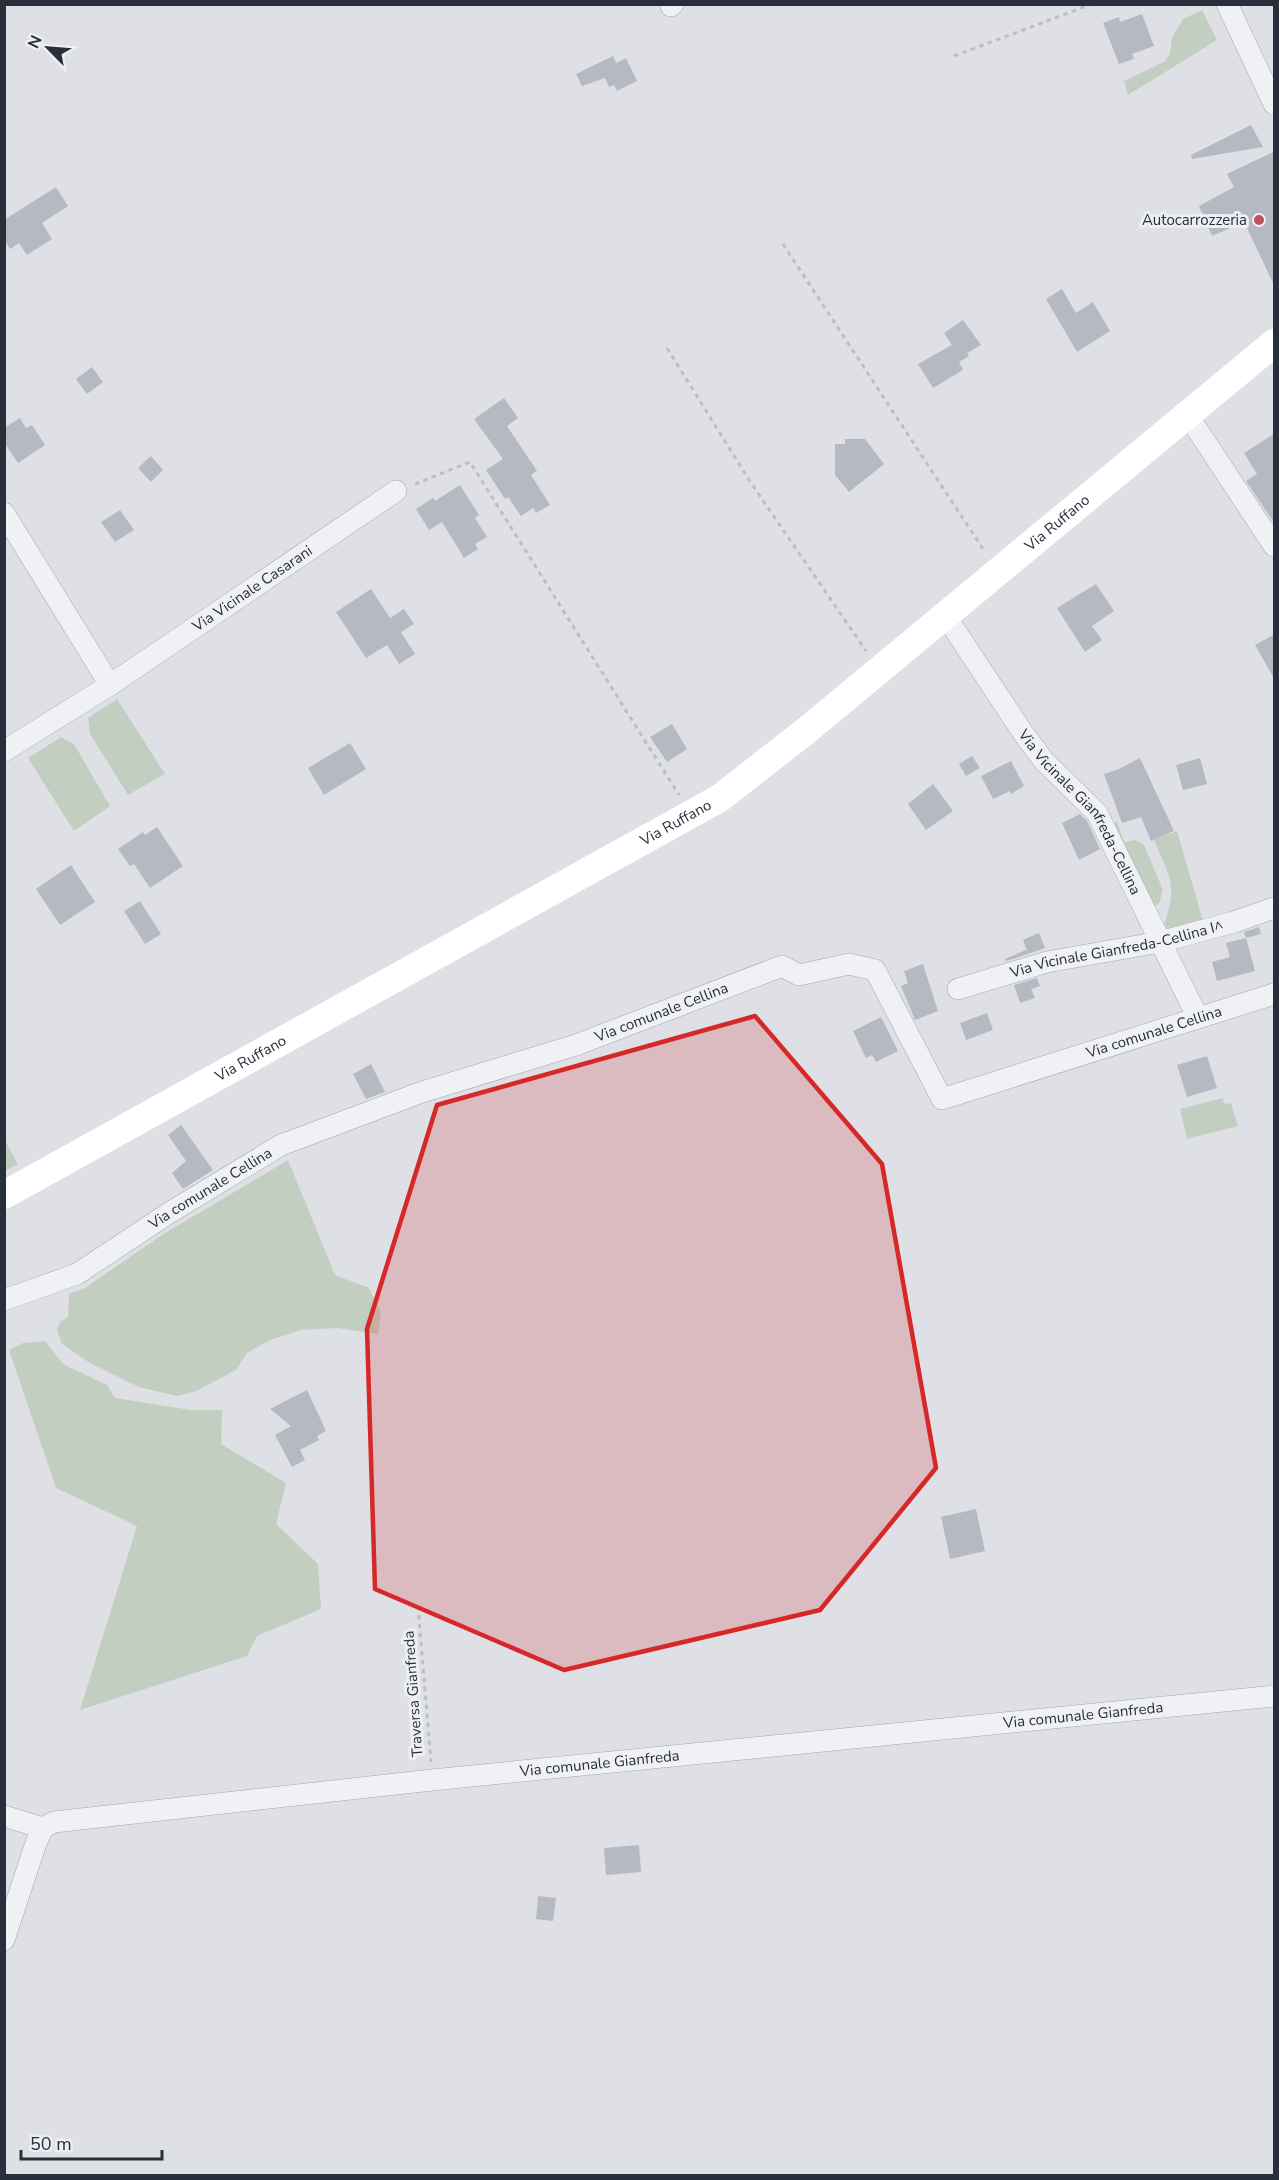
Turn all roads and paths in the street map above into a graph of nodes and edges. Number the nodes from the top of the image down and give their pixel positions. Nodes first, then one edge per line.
1 (1092, 4) edge
2 (1227, 4) edge
3 (954, 56) dead end
4 (1275, 104) edge
5 (783, 244) dead end
6 (1275, 343) edge
7 (667, 348) dead end
8 (1187, 414) junction
9 (396, 491) joint
10 (4, 513) edge
11 (1275, 546) edge
12 (997, 572) junction
13 (945, 615) junction
14 (879, 670) junction
15 (110, 685) junction
16 (4, 751) edge
17 (691, 814) junction
18 (1275, 908) edge
19 (1160, 942) junction
20 (958, 989) dead end
21 (1275, 994) edge
22 (1198, 1018) junction
23 (4, 1195) edge
24 (4, 1300) edge
25 (418, 1606) dead end
26 (1275, 1696) edge
27 (432, 1780) junction
28 (4, 1816) edge
29 (43, 1828) junction
30 (4, 1940) edge

1 - 3 path
2 - 4 street
5 - 12 path
6 - 8 street, Via Ruffano
7 - 14 path
8 - 11 street
8 - 12 street, Via Ruffano
9 - 15 street, Via Vicinale Casarani
9 - 17 path
10 - 15 street
12 - 13 street, Via Ruffano
13 - 14 street, Via Ruffano
13 - 19 street, Via Vicinale Gianfreda-Cellina
14 - 17 street, Via Ruffano
15 - 16 street, Via Vicinale Casarani
17 - 23 street, Via Ruffano
18 - 19 street, Via Vicinale Gianfreda-Cellina I^
19 - 20 street, Via Vicinale Gianfreda-Cellina I^
19 - 22 street, Via Vicinale Gianfreda-Cellina
21 - 22 street, Via comunale Cellina
22 - 24 street, Via comunale Cellina
25 - 27 path, Traversa Gianfreda
26 - 27 street, Via comunale Gianfreda
27 - 29 street, Via comunale Gianfreda
28 - 29 street
29 - 30 street

